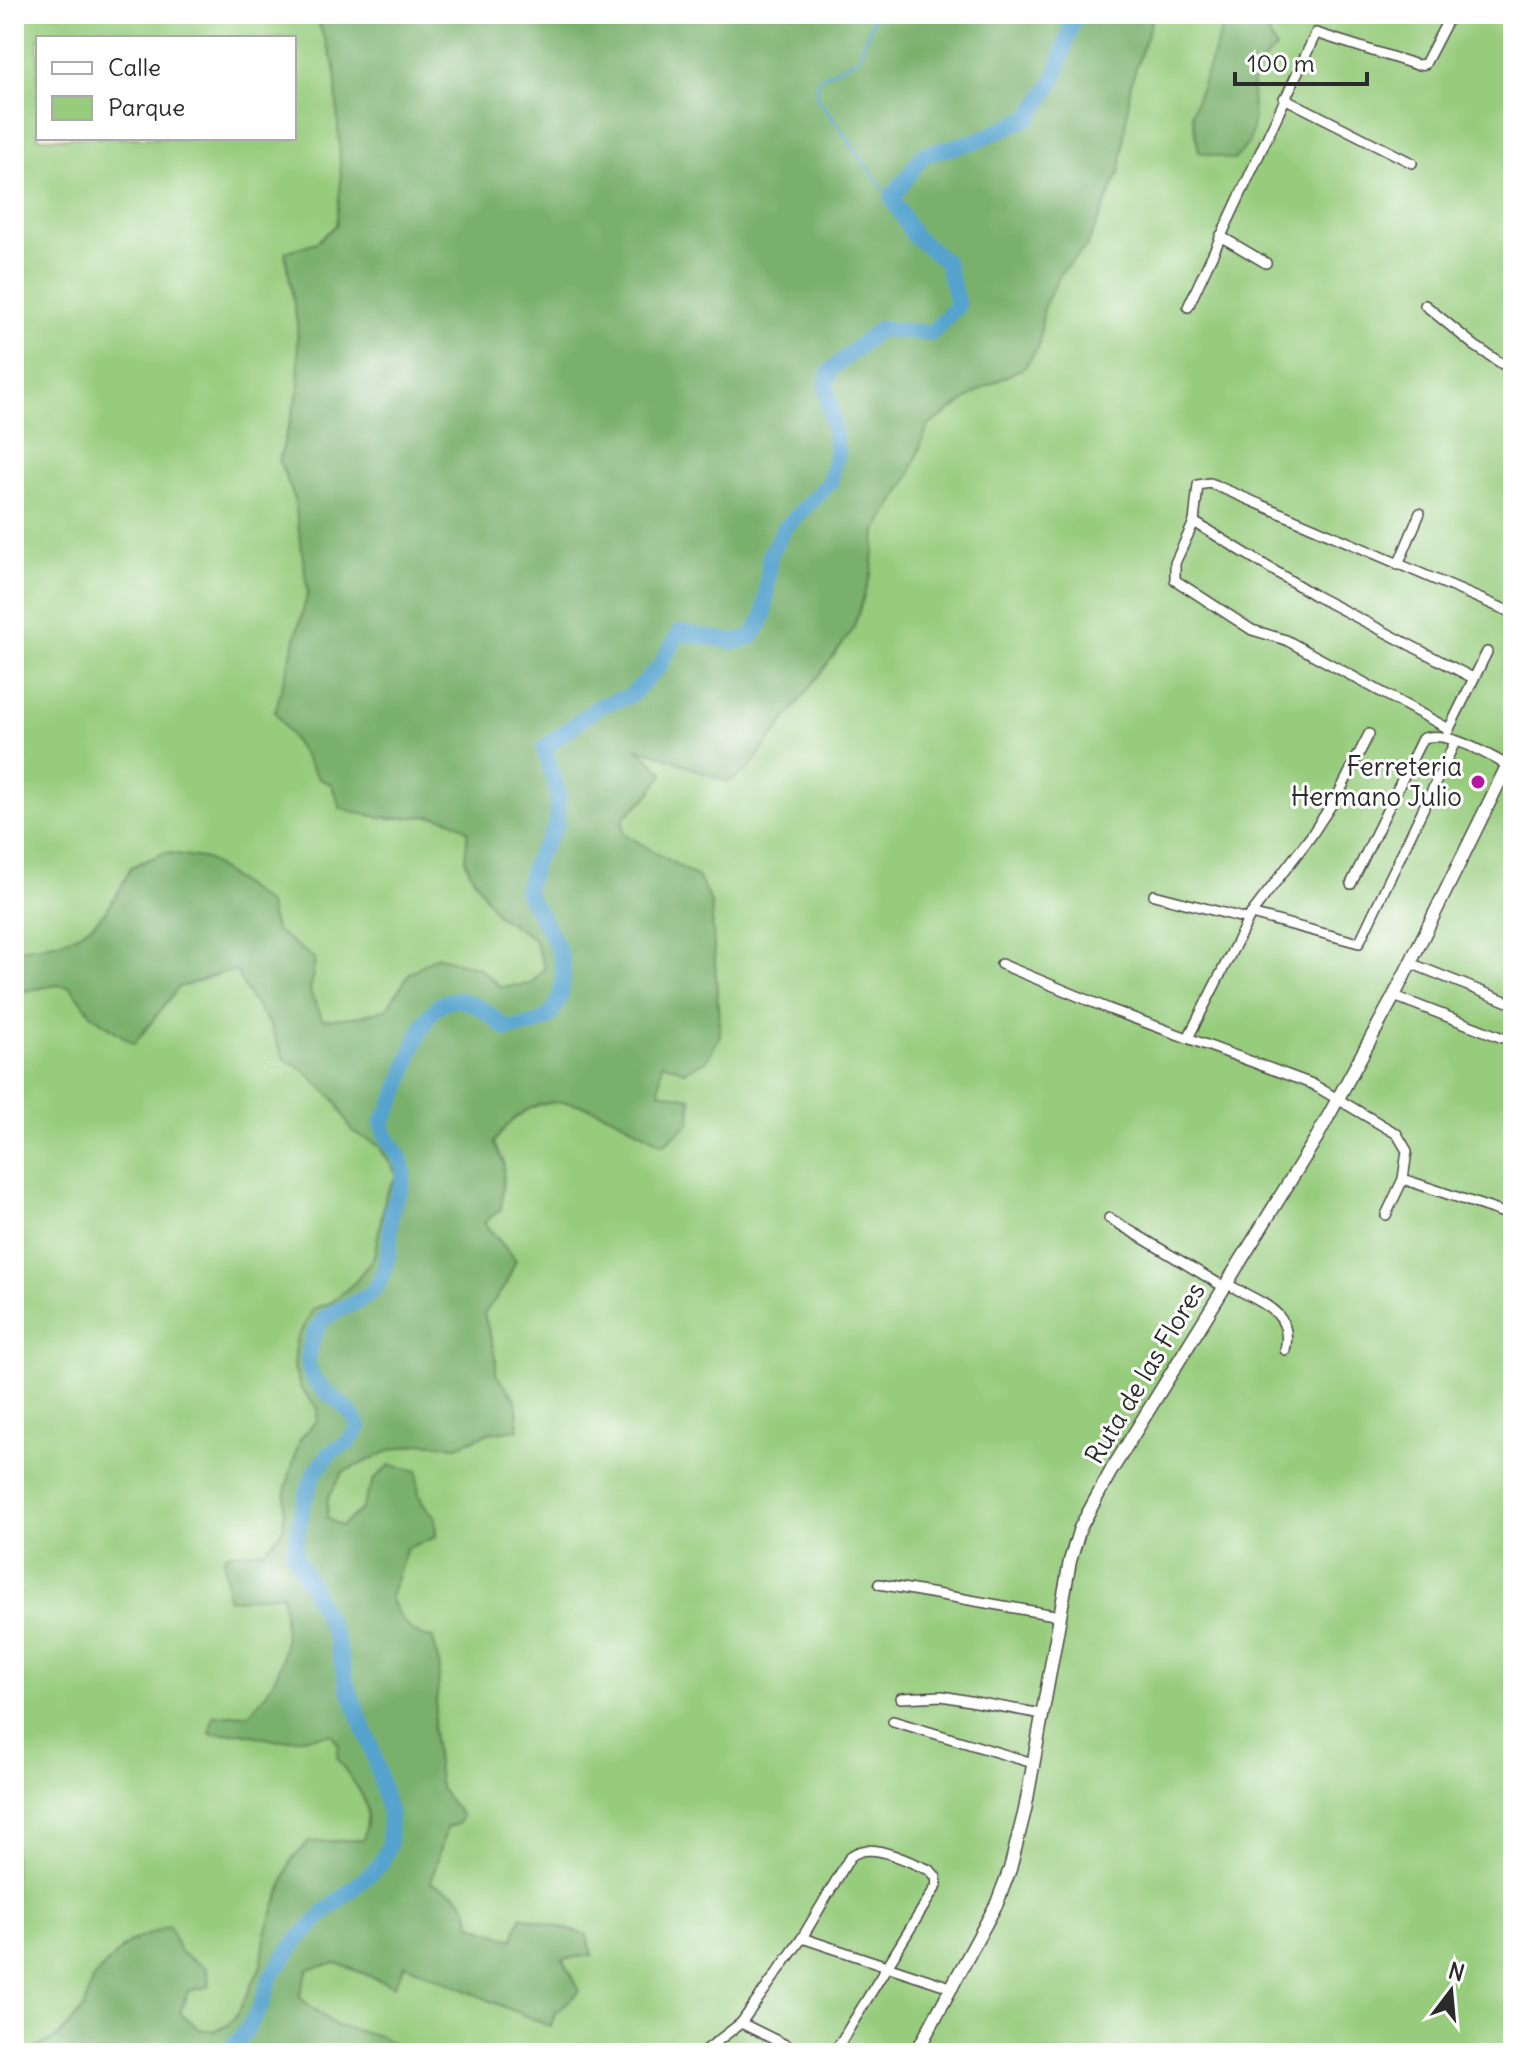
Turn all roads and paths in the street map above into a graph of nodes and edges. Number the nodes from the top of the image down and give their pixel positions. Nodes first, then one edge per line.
1 (1451, 14) edge
2 (1284, 98) junction
3 (1412, 163) dead end
4 (1220, 236) junction
5 (1266, 263) dead end
6 (1425, 305) dead end
7 (1188, 307) dead end
8 (1513, 371) edge
9 (1420, 513) dead end
10 (1194, 522) junction
11 (1398, 565) junction
12 (1513, 613) edge
13 (1487, 652) dead end
14 (1473, 678) junction
15 (1369, 734) dead end
16 (1450, 736) junction
17 (1511, 762) edge
18 (1351, 884) dead end
19 (1154, 895) dead end
20 (1249, 917) junction
21 (1410, 963) junction
22 (1001, 964) dead end
23 (1394, 996) junction
24 (1513, 1004) edge
25 (1188, 1038) junction
26 (1513, 1042) edge
27 (1337, 1101) junction
28 (1403, 1179) junction
29 (1386, 1215) dead end
30 (1513, 1216) edge
31 (1109, 1218) dead end
32 (1225, 1285) junction
33 (1285, 1350) dead end
34 (879, 1584) dead end
35 (1060, 1616) junction
36 (901, 1698) dead end
37 (1042, 1714) junction
38 (893, 1721) dead end
39 (1033, 1763) junction
40 (802, 1938) junction
41 (887, 1965) junction
42 (953, 1988) junction
43 (741, 2023) junction
44 (702, 2053) edge
45 (802, 2053) edge
46 (834, 2053) edge
47 (916, 2053) edge

1 - 2 street
2 - 3 street
2 - 4 street
4 - 5 street
4 - 7 street
6 - 8 street
9 - 11 street
10 - 11 street
10 - 14 street
10 - 16 street
11 - 12 street
13 - 14 street
14 - 16 street
15 - 20 street
16 - 17 street
16 - 18 street
16 - 20 street
17 - 21 main road, Ruta de las Flores
19 - 20 street
20 - 25 street
21 - 23 main road, Ruta de las Flores
21 - 24 street
22 - 25 street
23 - 26 street
23 - 27 main road, Ruta de las Flores
25 - 27 street
27 - 28 street
27 - 32 main road, Ruta de las Flores
28 - 29 street
28 - 30 street
31 - 32 street
32 - 33 street
32 - 35 main road, Ruta de las Flores
34 - 35 street
35 - 37 main road, Ruta de las Flores
36 - 37 street
37 - 39 main road, Ruta de las Flores
38 - 39 street
39 - 42 main road, Ruta de las Flores
40 - 41 street
40 - 41 street
40 - 43 street
41 - 42 street
41 - 46 street
42 - 47 main road, Ruta de las Flores
43 - 44 street
43 - 45 street

